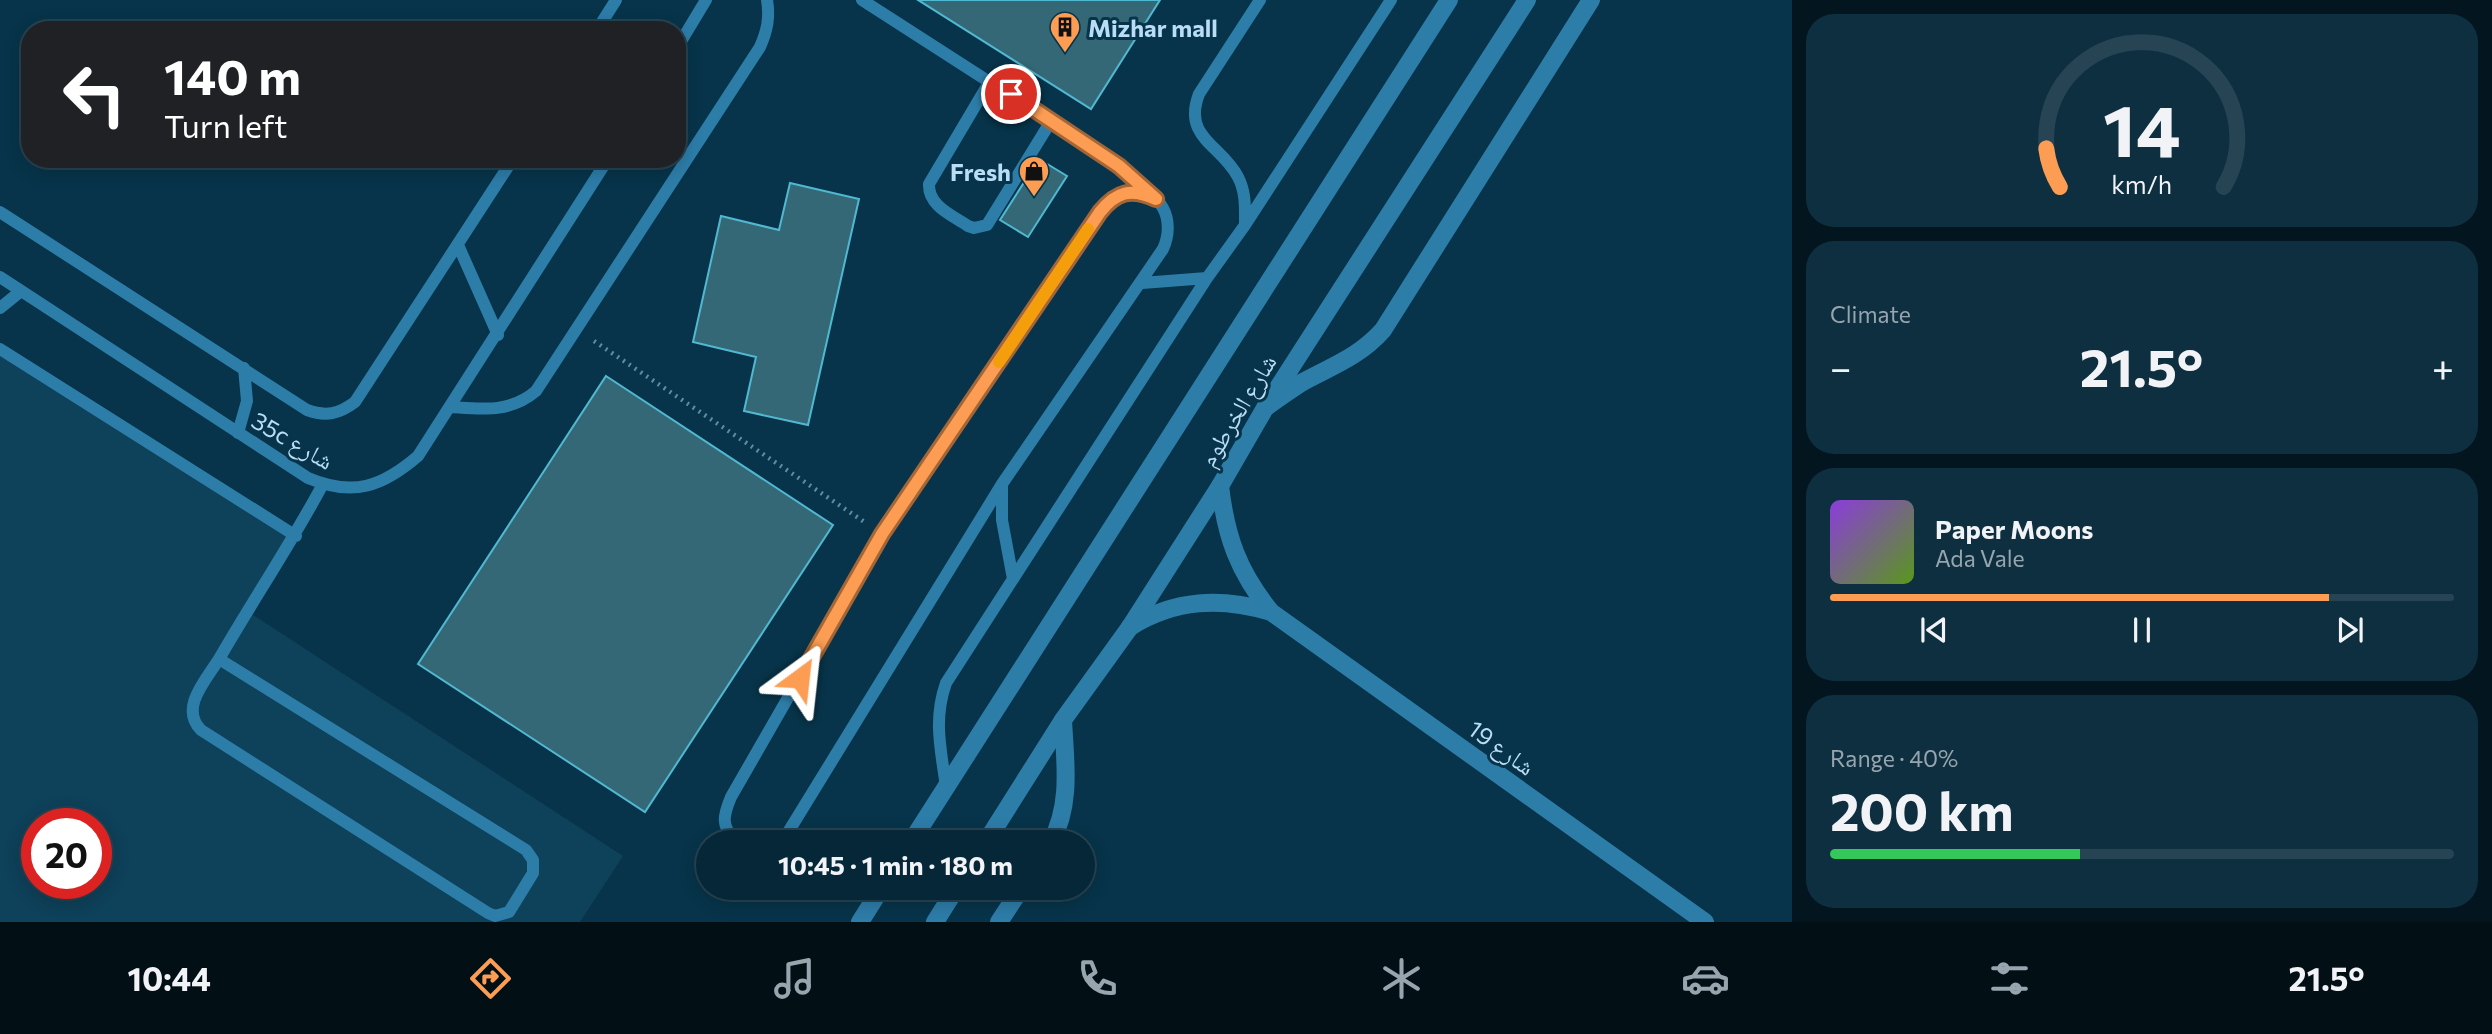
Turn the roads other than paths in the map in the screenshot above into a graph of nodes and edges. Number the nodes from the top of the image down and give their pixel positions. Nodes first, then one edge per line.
1 (616, 0) edge
2 (706, 0) edge
3 (767, 0) edge
4 (862, 0) edge
5 (1260, 0) edge
6 (1391, 0) edge
7 (1449, 0) edge
8 (1527, 0) edge
9 (1591, 0) edge
10 (603, 21) edge
11 (686, 33) edge
12 (990, 81) junction
13 (1051, 121) junction
14 (686, 160) edge
15 (507, 168) edge
16 (602, 168) edge
17 (681, 168) edge
18 (1156, 199) junction
19 (0, 212) edge
20 (1245, 225) junction
21 (458, 245) junction
22 (0, 277) edge
23 (1207, 278) junction
24 (1142, 283) junction
25 (21, 291) junction
26 (0, 308) edge
27 (498, 335) junction
28 (0, 349) edge
29 (244, 368) junction
30 (451, 407) junction
31 (1265, 408) junction
32 (238, 433) junction
33 (323, 484) junction
34 (1002, 484) junction
35 (1220, 486) junction
36 (296, 536) junction
37 (1013, 579) junction
38 (1271, 612) junction
39 (1130, 627) junction
40 (219, 659) junction
41 (1063, 720) junction
42 (946, 787) junction
43 (727, 830) edge
44 (789, 830) edge
45 (919, 830) edge
46 (994, 830) edge
47 (1056, 830) edge
48 (874, 900) edge
49 (949, 900) edge
50 (1013, 900) edge
51 (860, 922) edge
52 (935, 922) edge
53 (999, 922) edge
54 (1705, 922) edge

1 - 10 lane
2 - 11 lane
3 - 14 lane
4 - 12 lane
5 - 20 lane
6 - 20 lane
7 - 42 main road, شارع الخرطوم
8 - 31 main road, شارع الخرطوم
9 - 31 main road
12 - 13 lane
12 - 13 lane
13 - 18 lane
15 - 21 lane
16 - 27 lane, 35c شارع
17 - 30 lane
18 - 24 lane
18 - 43 lane
19 - 29 lane
20 - 23 lane
21 - 27 lane
21 - 29 lane
22 - 25 lane, 35c شارع
23 - 24 lane
23 - 37 lane
24 - 34 lane
25 - 26 lane
25 - 32 lane, 35c شارع
27 - 30 lane, 35c شارع
28 - 36 lane
29 - 32 lane
30 - 33 lane, 35c شارع
31 - 35 main road, شارع الخرطوم
32 - 33 lane, 35c شارع
33 - 36 lane
34 - 37 lane
34 - 44 lane
35 - 38 main road, شارع 19
35 - 39 main road, شارع الخرطوم
36 - 40 lane
37 - 42 lane
38 - 39 main road, شارع 19
38 - 54 main road, شارع 19
39 - 41 main road, شارع الخرطوم
40 - 40 lane
41 - 46 main road, شارع الخرطوم
41 - 47 main road
42 - 45 main road, شارع الخرطوم
48 - 51 main road
49 - 52 main road
50 - 53 main road

